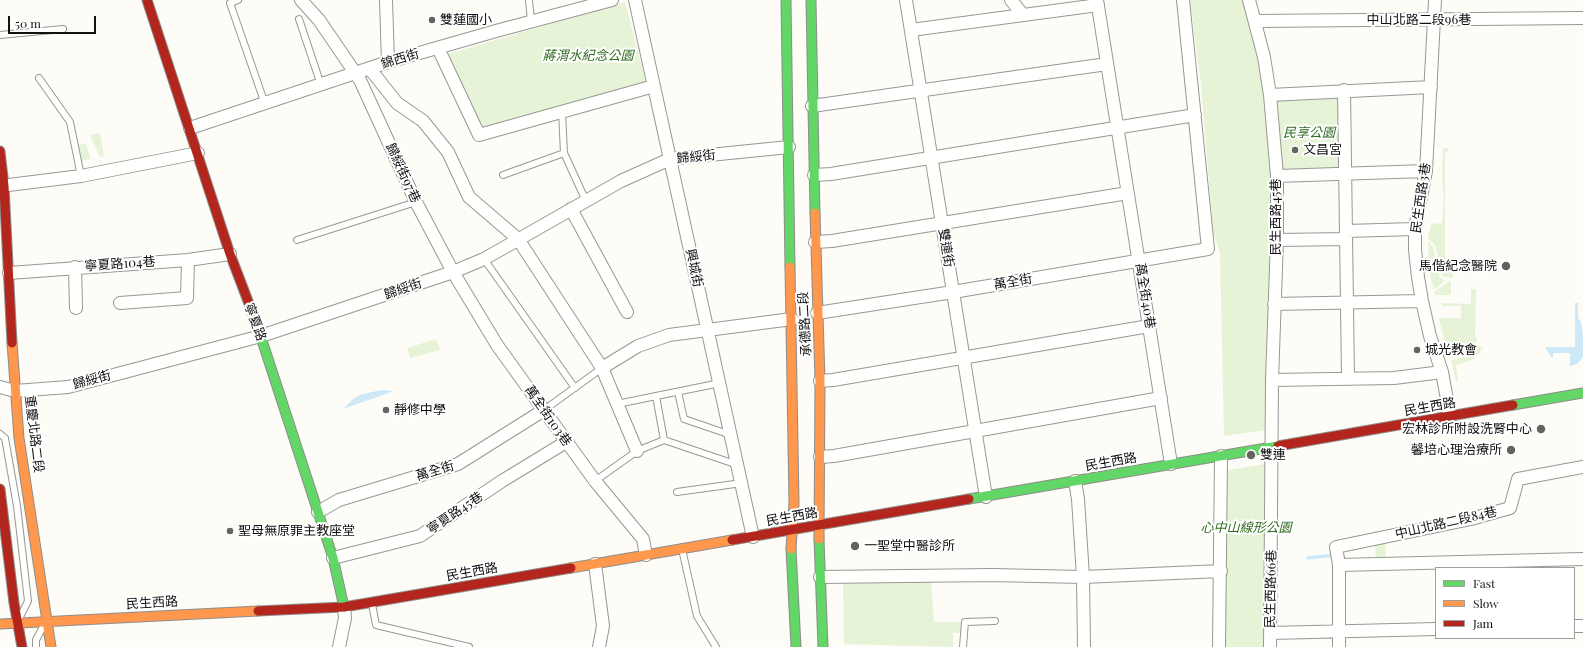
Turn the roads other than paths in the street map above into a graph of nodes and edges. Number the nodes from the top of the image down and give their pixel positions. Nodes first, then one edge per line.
1 (147, 0) edge
2 (238, 0) edge
3 (301, 0) edge
4 (386, 0) edge
5 (529, 0) edge
6 (612, 0) edge
7 (635, 0) edge
8 (786, 0) edge
9 (811, 0) edge
10 (906, 0) edge
11 (1011, 0) edge
12 (1183, 0) edge
13 (1249, 0) edge
14 (1435, 0) edge
15 (1098, 2) edge
16 (1023, 15) junction
17 (1583, 18) edge
18 (298, 19) dead end
19 (1435, 20) junction
20 (531, 21) junction
21 (1256, 21) junction
22 (63, 29) dead end
23 (911, 30) junction
24 (0, 35) edge
25 (438, 48) junction
26 (388, 62) junction
27 (1107, 64) junction
28 (370, 69) junction
29 (355, 74) junction
30 (39, 78) dead end
31 (321, 85) junction
32 (654, 86) junction
33 (1431, 87) junction
34 (1344, 90) junction
35 (921, 91) junction
36 (1270, 96) junction
37 (265, 104) junction
38 (812, 106) junction
39 (562, 112) junction
40 (1195, 115) junction
41 (190, 128) junction
42 (1118, 128) junction
43 (789, 147) junction
44 (0, 151) edge
45 (198, 153) junction
46 (564, 153) junction
47 (931, 158) junction
48 (670, 159) junction
49 (1426, 171) junction
50 (1346, 173) junction
51 (503, 175) dead end
52 (814, 175) junction
53 (81, 176) junction
54 (1277, 176) junction
55 (2, 186) edge
56 (1128, 193) junction
57 (586, 201) junction
58 (416, 202) junction
59 (570, 209) junction
60 (942, 223) junction
61 (1415, 229) junction
62 (1346, 235) junction
63 (518, 239) junction
64 (297, 240) dead end
65 (1277, 240) junction
66 (815, 242) junction
67 (230, 254) junction
68 (484, 259) junction
69 (188, 260) junction
70 (1139, 261) junction
71 (75, 267) junction
72 (453, 272) junction
73 (9, 273) junction
74 (953, 292) junction
75 (1422, 301) junction
76 (120, 303) dead end
77 (1347, 303) junction
78 (1274, 304) junction
79 (76, 308) dead end
80 (627, 312) dead end
81 (817, 313) junction
82 (792, 319) junction
83 (1149, 326) junction
84 (708, 330) junction
85 (261, 336) junction
86 (963, 358) junction
87 (602, 368) junction
88 (1442, 372) junction
89 (1348, 378) junction
90 (1272, 380) junction
91 (820, 381) junction
92 (720, 383) junction
93 (0, 387) edge
94 (575, 388) junction
95 (15, 391) junction
96 (678, 392) junction
97 (1583, 394) edge
98 (656, 396) junction
99 (1161, 398) junction
100 (617, 404) junction
101 (544, 410) junction
102 (1450, 416) junction
103 (975, 430) junction
104 (0, 434) edge
105 (731, 435) junction
106 (664, 440) junction
107 (1272, 441) junction
108 (566, 442) junction
109 (637, 451) junction
110 (1221, 456) junction
111 (820, 457) junction
112 (1171, 464) junction
113 (738, 465) junction
114 (1583, 466) edge
115 (595, 481) junction
116 (1075, 481) junction
117 (742, 483) junction
118 (0, 489) edge
119 (677, 492) dead end
120 (986, 496) junction
121 (1, 505) edge
122 (318, 512) junction
123 (820, 525) junction
124 (792, 530) junction
125 (753, 536) junction
126 (682, 549) junction
127 (646, 555) junction
128 (333, 558) junction
129 (1583, 558) edge
130 (595, 564) junction
131 (1340, 565) junction
132 (1221, 571) junction
133 (820, 577) junction
134 (1083, 577) junction
135 (372, 602) junction
136 (344, 607) junction
137 (46, 621) junction
138 (18, 622) junction
139 (995, 622) dead end
140 (0, 624) edge
141 (1435, 629) edge
142 (1339, 631) junction
143 (1270, 633) junction
144 (22, 647) edge
145 (36, 647) edge
146 (51, 647) edge
147 (340, 647) edge
148 (469, 647) edge
149 (599, 647) edge
150 (716, 647) edge
151 (796, 647) edge
152 (822, 647) edge
153 (963, 647) edge
154 (1084, 647) edge
155 (1220, 647) edge
156 (1270, 647) edge
157 (1339, 647) edge

1 - 41 street, 寧夏路
2 - 37 lane
3 - 29 street, 歸綏街97巷
4 - 26 street
5 - 20 lane
6 - 20 street, 錦西街
7 - 32 street, 興城街
8 - 43 street, 承德路二段
9 - 38 street, 承德路二段
10 - 23 street, 雙連街
11 - 16 street
12 - 40 street
13 - 21 street, 民生西路45巷
14 - 19 street, 民生西路3巷
15 - 16 street
15 - 27 street, 萬全街40巷
16 - 23 street
17 - 19 street, 中山北路二段96巷
18 - 31 lane
19 - 21 street, 中山北路二段96巷
19 - 33 street, 民生西路3巷
20 - 25 street, 錦西街
21 - 36 street, 民生西路45巷
22 - 24 lane
23 - 35 street, 雙連街
25 - 26 street, 錦西街
25 - 39 street
26 - 28 street, 錦西街
27 - 35 street
27 - 42 street, 萬全街40巷
28 - 29 street, 錦西街
28 - 63 street
29 - 31 street, 錦西街
29 - 58 street, 歸綏街97巷
30 - 53 lane
31 - 37 street, 錦西街
32 - 39 street
32 - 48 street, 興城街
33 - 34 street
33 - 49 street, 民生西路3巷
34 - 36 street
34 - 50 street
35 - 38 street
35 - 47 street, 雙連街
36 - 54 street, 民生西路45巷
37 - 41 street, 錦西街
38 - 52 street, 承德路二段
39 - 46 lane
40 - 42 street
40 - 70 street, 萬全街
41 - 45 street, 寧夏路
42 - 47 street
42 - 56 street, 萬全街40巷
43 - 48 street, 歸綏街
43 - 82 street, 承德路二段
44 - 55 street, 重慶北路二段
45 - 53 street
45 - 67 street, 寧夏路
46 - 51 lane
46 - 57 lane
47 - 52 street
47 - 60 street, 雙連街
48 - 57 street, 歸綏街
48 - 84 street, 興城街
49 - 50 street
49 - 61 street, 民生西路3巷
50 - 54 street
50 - 62 street
52 - 66 street, 承德路二段
53 - 55 street
54 - 65 street, 民生西路45巷
55 - 73 street, 重慶北路二段
56 - 60 street
56 - 70 street, 萬全街40巷
57 - 59 street, 歸綏街
58 - 64 lane
58 - 72 street, 歸綏街97巷
59 - 63 street, 歸綏街
59 - 80 street
60 - 66 street
60 - 74 street, 雙連街
61 - 62 street
61 - 75 street, 民生西路3巷
62 - 65 street
62 - 77 street
63 - 68 street, 歸綏街
63 - 87 street
65 - 78 street, 民生西路45巷
66 - 81 street, 承德路二段
67 - 69 street, 寧夏路104巷
67 - 85 street, 寧夏路
68 - 72 street, 歸綏街
68 - 94 lane
69 - 71 street, 寧夏路104巷
69 - 76 street
70 - 74 street, 萬全街
70 - 83 street, 萬全街40巷
71 - 73 street, 寧夏路104巷
71 - 79 street
72 - 85 street, 歸綏街
72 - 101 street, 萬全街103巷
73 - 95 street, 重慶北路二段
74 - 81 street, 萬全街
74 - 86 street, 雙連街
75 - 77 street
75 - 88 street, 民生西路3巷
77 - 78 street
77 - 89 street
78 - 90 street, 民生西路45巷
81 - 91 street, 承德路二段
82 - 84 street
82 - 124 street, 承德路二段
83 - 86 street
83 - 99 street, 萬全街40巷
84 - 87 street
84 - 92 street, 興城街
85 - 95 street, 歸綏街
85 - 122 street, 寧夏路
86 - 91 street
86 - 103 street, 雙連街
87 - 94 lane
87 - 100 street
88 - 89 street
88 - 102 street, 民生西路3巷
89 - 90 street
90 - 107 street, 民生西路45巷
91 - 111 street, 承德路二段
92 - 96 lane
92 - 105 street, 興城街
93 - 95 street, 歸綏街
94 - 101 lane
95 - 137 street, 重慶北路二段
96 - 98 lane
96 - 105 lane
97 - 102 street, 民生西路
98 - 100 lane
98 - 106 lane
99 - 103 street
99 - 112 street, 萬全街40巷
100 - 109 street
101 - 108 street, 萬全街103巷
101 - 122 street, 萬全街
102 - 107 street, 民生西路
103 - 111 street
103 - 120 street, 雙連街
104 - 138 lane
105 - 113 street, 興城街
106 - 109 lane
106 - 113 lane
107 - 110 street, 民生西路
107 - 143 street, 民生西路66巷
108 - 115 street, 萬全街103巷
108 - 128 street, 寧夏路45巷
109 - 115 lane
110 - 112 street, 民生西路
110 - 132 street
111 - 123 street, 承德路二段
112 - 116 street, 民生西路
113 - 117 street, 興城街
114 - 131 street, 中山北路二段84巷
115 - 127 street, 萬全街103巷
116 - 120 street, 民生西路
116 - 134 street
117 - 119 lane
117 - 125 street, 興城街
118 - 121 street
120 - 123 street, 民生西路
121 - 138 street
122 - 128 street, 寧夏路
123 - 124 street, 民生西路
123 - 133 street, 承德路二段
124 - 125 street, 民生西路
124 - 151 street, 承德路二段
125 - 126 street, 民生西路
126 - 127 street, 民生西路
126 - 150 lane
127 - 130 street, 民生西路
128 - 136 street, 寧夏路
129 - 131 street
130 - 135 street, 民生西路
130 - 149 street
131 - 142 street
132 - 134 street
132 - 155 street
133 - 134 street
133 - 152 street, 承德路二段
134 - 154 street
135 - 136 street, 民生西路
135 - 148 lane
136 - 137 street, 民生西路
136 - 147 street, 寧夏路
137 - 138 street, 民生西路
137 - 145 lane
137 - 146 street, 重慶北路二段
138 - 140 street, 民生西路
138 - 144 street
139 - 153 lane
141 - 142 street
142 - 143 street
142 - 157 street
143 - 156 street, 民生西路66巷

